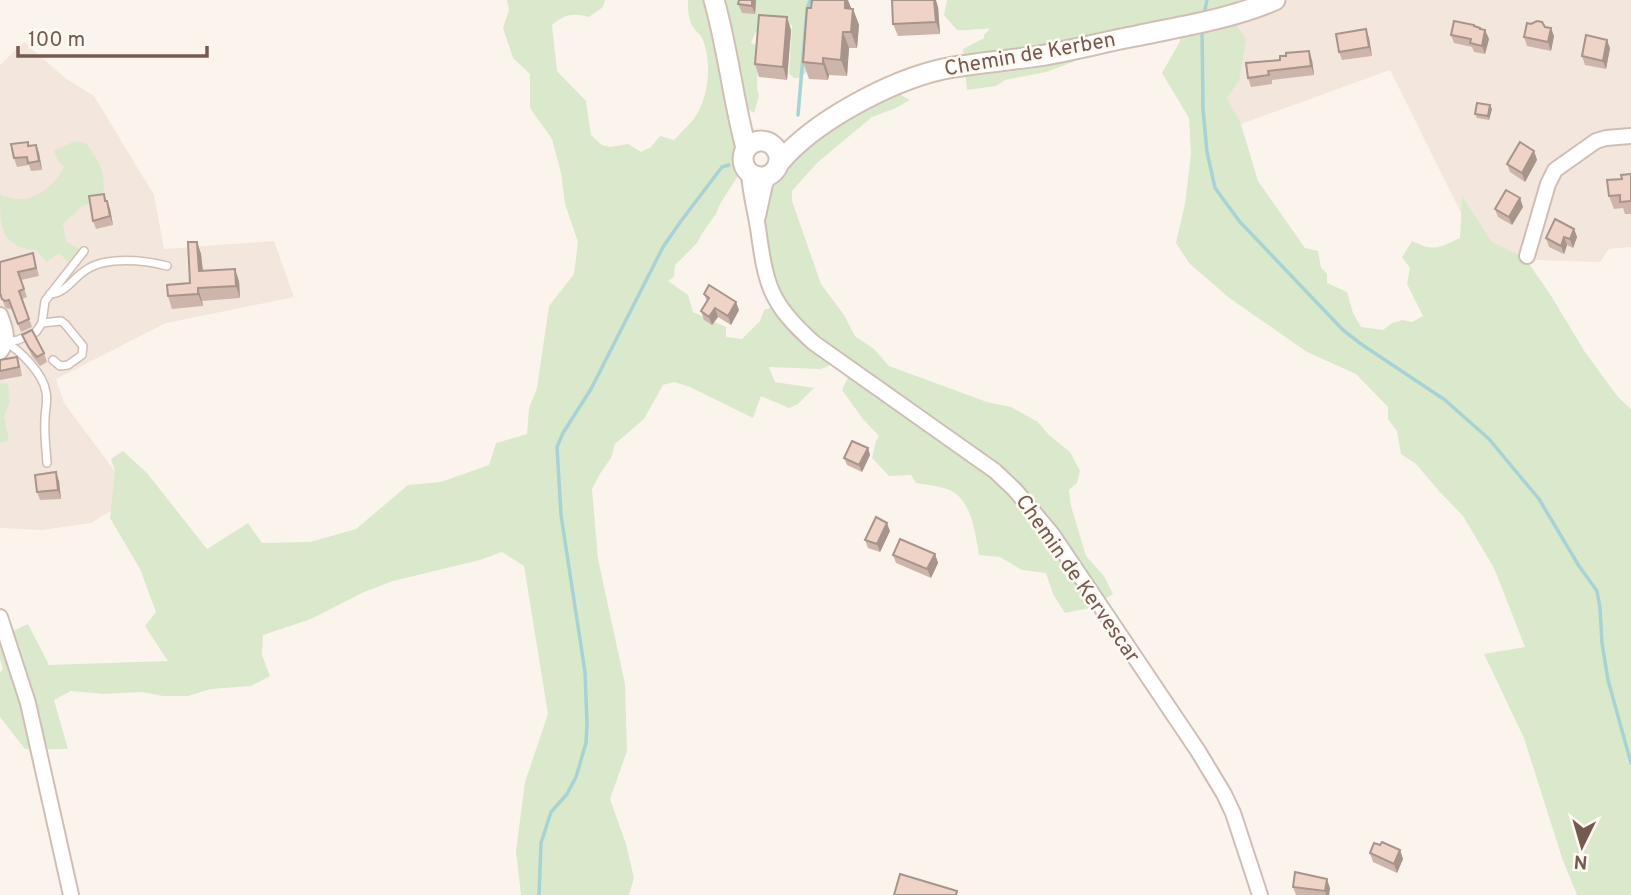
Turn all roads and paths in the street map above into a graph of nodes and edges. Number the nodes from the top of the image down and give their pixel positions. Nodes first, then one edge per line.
1 (714, 0) edge
2 (1275, 0) edge
3 (1631, 136) edge
4 (766, 155) junction
5 (749, 173) joint
6 (757, 225) junction
7 (84, 251) dead end
8 (1527, 256) dead end
9 (167, 266) dead end
10 (50, 294) junction
11 (0, 315) edge
12 (42, 323) junction
13 (3, 347) edge
14 (53, 360) dead end
15 (47, 463) dead end
16 (0, 617) edge
17 (71, 895) edge
18 (1260, 895) edge

1 - 4 street
2 - 4 street, Chemin de Kerben
3 - 8 street
4 - 5 street
4 - 6 street, Chemin de Kervescar
5 - 6 street, Chemin de Kervescar
6 - 18 street, Chemin de Kervescar
7 - 10 lane
9 - 10 lane
10 - 12 lane
11 - 13 street
12 - 13 lane
12 - 14 lane
13 - 15 lane
16 - 17 street

